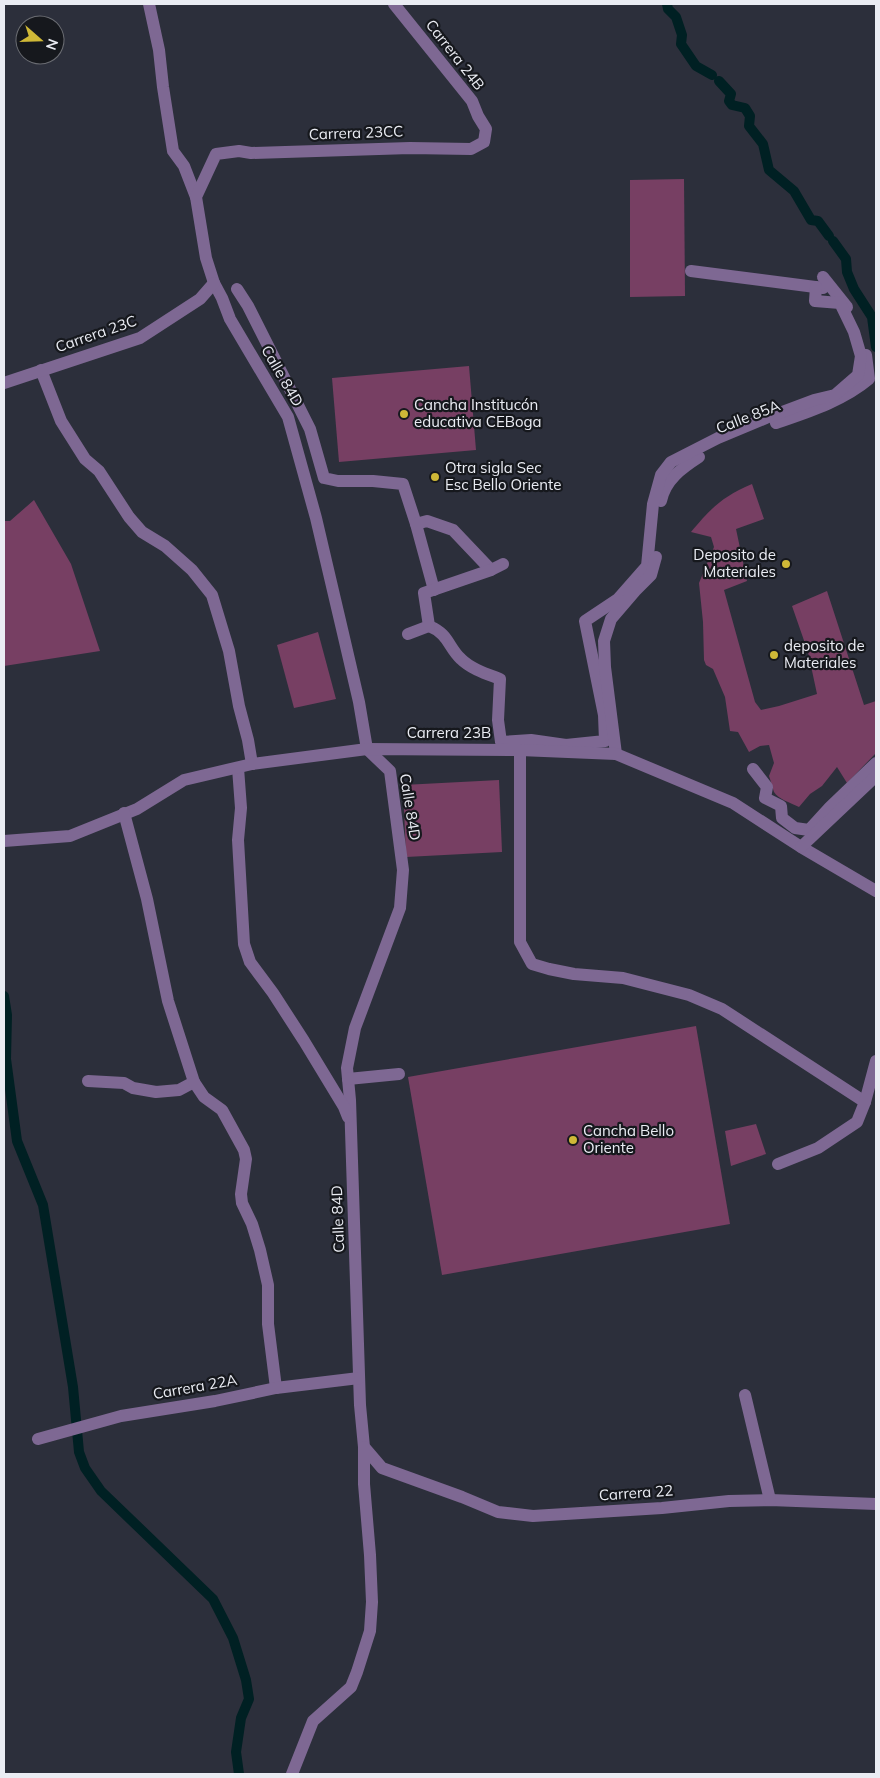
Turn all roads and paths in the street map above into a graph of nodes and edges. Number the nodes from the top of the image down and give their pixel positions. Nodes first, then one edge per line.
1 (149, 4) edge
2 (394, 4) edge
3 (486, 129) joint
4 (196, 197) junction
5 (691, 271) dead end
6 (820, 282) junction
7 (214, 283) junction
8 (237, 289) dead end
9 (41, 370) junction
10 (4, 383) edge
11 (416, 524) junction
12 (503, 564) dead end
13 (491, 570) junction
14 (434, 590) junction
15 (429, 626) junction
16 (408, 634) dead end
17 (367, 750) junction
18 (520, 750) junction
19 (616, 754) junction
20 (252, 764) junction
21 (876, 764) edge
22 (238, 768) junction
23 (753, 769) dead end
24 (876, 776) edge
25 (124, 813) junction
26 (4, 842) edge
27 (801, 847) junction
28 (876, 892) edge
29 (876, 1061) edge
30 (399, 1074) dead end
31 (348, 1079) junction
32 (88, 1081) dead end
33 (194, 1082) junction
34 (865, 1102) junction
35 (351, 1124) junction
36 (778, 1164) dead end
37 (359, 1378) junction
38 (276, 1388) junction
39 (745, 1395) dead end
40 (38, 1439) dead end
41 (364, 1447) junction
42 (770, 1500) junction
43 (876, 1504) edge
44 (292, 1774) edge

1 - 4 street, Calle 84D
2 - 3 street, Carrera 24B
3 - 4 street, Carrera 23CC
4 - 7 street, Calle 84D
5 - 6 street
6 - 15 street
6 - 19 street, Calle 85A
7 - 9 street, Carrera 23C
7 - 17 street, Calle 84D
8 - 11 street
9 - 10 street, Carrera 23C
9 - 20 street
11 - 13 street
11 - 14 street
12 - 13 street
13 - 14 street
14 - 15 street
15 - 16 street
17 - 18 street, Carrera 23B
17 - 20 street, Carrera 23B
17 - 31 street, Calle 84D
18 - 19 street, Carrera 23B
18 - 34 street
19 - 27 street, Carrera 23B
20 - 22 street, Carrera 23B
21 - 23 street
22 - 25 street, Carrera 23B
22 - 35 street
24 - 27 street
25 - 26 street, Carrera 23B
25 - 33 street
27 - 28 street, Carrera 23B
29 - 34 street
30 - 31 street
31 - 35 street, Calle 84D
32 - 33 street
33 - 38 street
34 - 36 street
35 - 37 street, Calle 84D
37 - 38 street, Carrera 22A
37 - 41 street, Calle 84D
38 - 40 street, Carrera 22A
39 - 42 street
41 - 42 street, Carrera 22
41 - 44 street, Calle 84D
42 - 43 street, Carrera 22

